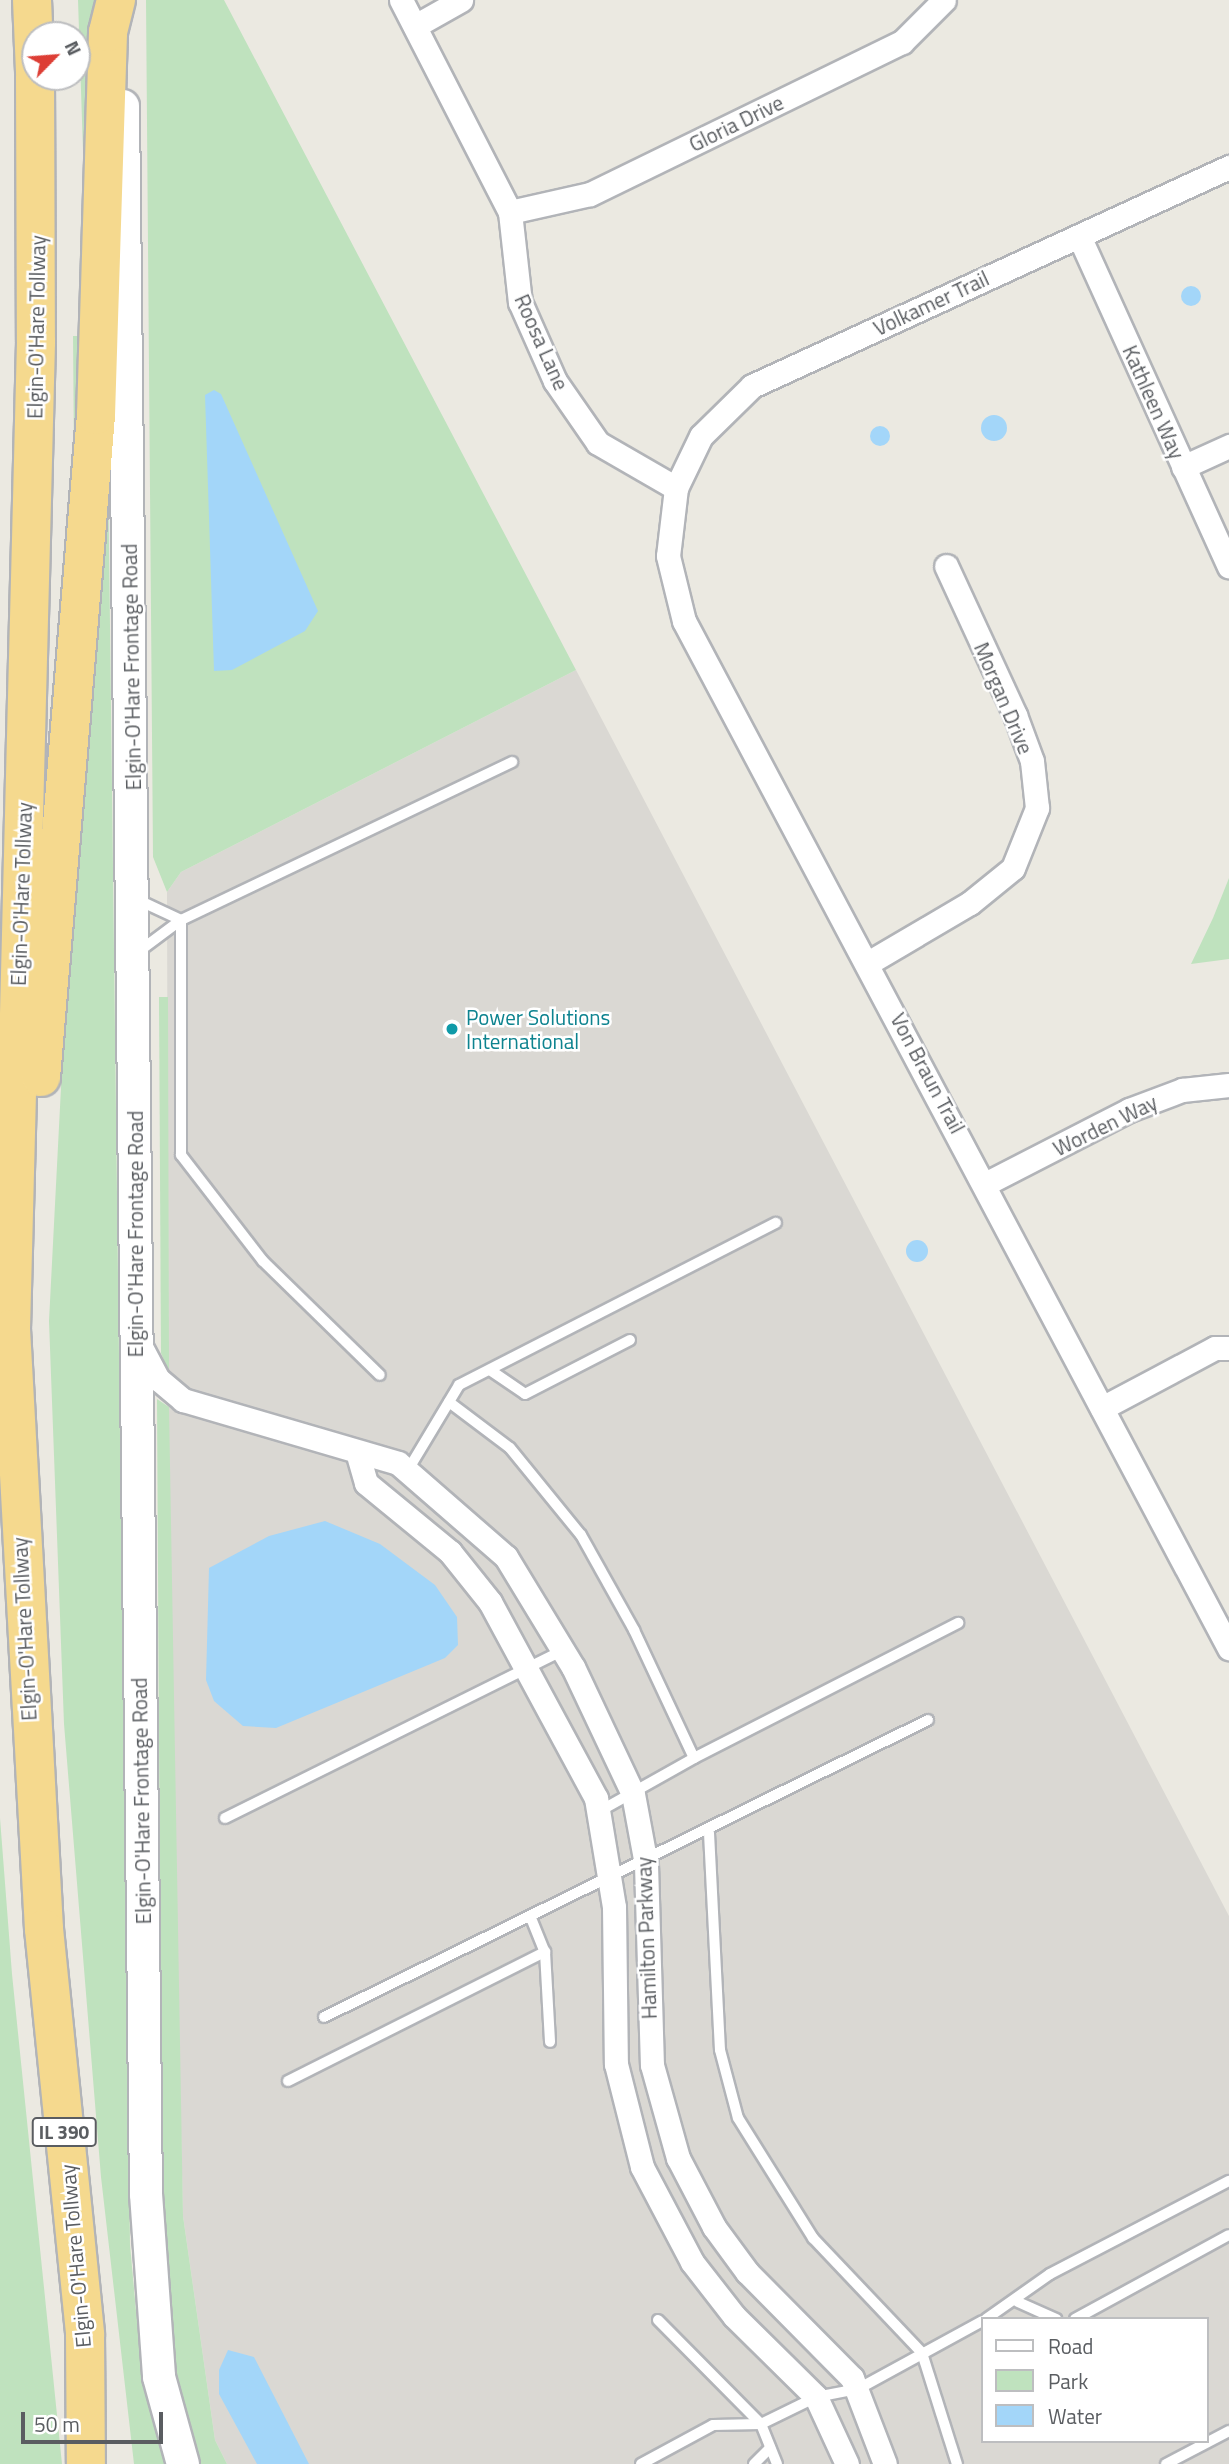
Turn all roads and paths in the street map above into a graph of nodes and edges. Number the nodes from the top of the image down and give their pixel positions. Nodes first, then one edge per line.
1 (32, 0) edge
2 (119, 0) edge
3 (401, 0) edge
4 (461, 0) edge
5 (944, 0) edge
6 (33, 21) edge
7 (415, 26) junction
8 (35, 91) edge
9 (1229, 167) edge
10 (510, 212) junction
11 (1079, 236) junction
12 (1229, 446) edge
13 (1183, 467) junction
14 (676, 488) junction
15 (946, 566) dead end
16 (1229, 567) edge
17 (512, 762) dead end
18 (132, 898) junction
19 (181, 920) junction
20 (133, 956) junction
21 (868, 963) junction
22 (1229, 1085) edge
23 (14, 1159) junction
24 (987, 1183) junction
25 (776, 1223) dead end
26 (135, 1335) junction
27 (630, 1340) dead end
28 (1229, 1348) edge
29 (490, 1370) junction
30 (380, 1375) dead end
31 (449, 1402) junction
32 (1102, 1408) junction
33 (358, 1455) junction
34 (408, 1471) junction
35 (958, 1623) dead end
36 (1229, 1648) edge
37 (563, 1650) junction
38 (531, 1669) junction
39 (928, 1720) dead end
40 (694, 1758) junction
41 (633, 1794) junction
42 (600, 1811) junction
43 (225, 1818) dead end
44 (709, 1832) junction
45 (646, 1864) junction
46 (611, 1880) junction
47 (531, 1918) junction
48 (545, 1952) junction
49 (324, 2017) dead end
50 (550, 2042) dead end
51 (288, 2081) dead end
52 (1229, 2181) edge
53 (1229, 2235) edge
54 (1018, 2302) junction
55 (990, 2317) edge
56 (1052, 2317) edge
57 (1079, 2317) edge
58 (658, 2320) dead end
59 (981, 2322) edge
60 (85, 2335) junction
61 (922, 2353) junction
62 (858, 2389) junction
63 (816, 2397) junction
64 (761, 2424) junction
65 (1229, 2431) edge
66 (1208, 2442) edge
67 (1206, 2443) edge
68 (770, 2448) junction
69 (86, 2464) edge
70 (108, 2464) edge
71 (183, 2464) edge
72 (641, 2464) edge
73 (754, 2464) edge
74 (776, 2464) edge
75 (848, 2464) edge
76 (885, 2464) edge
77 (957, 2464) edge
78 (1166, 2464) edge

1 - 6 highway, Elgin-O'Hare Tollway / IL 390
2 - 18 main road, Elgin-O'Hare Frontage Road
2 - 23 highway
3 - 7 street, Roosa Lane
4 - 7 street
5 - 10 street, Gloria Drive
7 - 10 street, Roosa Lane
8 - 23 highway, Elgin-O'Hare Tollway / IL 390
9 - 11 street, Volkamer Trail
10 - 14 street, Roosa Lane
11 - 13 street, Kathleen Way
11 - 14 street, Volkamer Trail
12 - 13 street
13 - 16 street, Kathleen Way
14 - 21 street, Von Braun Trail
15 - 21 street, Morgan Drive
17 - 19 lane
18 - 19 lane
18 - 20 main road, Elgin-O'Hare Frontage Road
19 - 20 lane
19 - 30 lane
20 - 26 main road, Elgin-O'Hare Frontage Road
21 - 24 street, Von Braun Trail
22 - 24 street, Worden Way
23 - 60 highway, Elgin-O'Hare Tollway / IL 390
24 - 32 street, Von Braun Trail
25 - 29 lane
26 - 33 street, Hamilton Parkway
26 - 71 main road, Elgin-O'Hare Frontage Road
27 - 29 lane
28 - 32 street
29 - 31 lane
31 - 34 lane
31 - 40 lane
32 - 36 street, Von Braun Trail
33 - 34 street, Hamilton Parkway
33 - 38 street, Hamilton Parkway
34 - 37 street, Hamilton Parkway
35 - 40 lane
37 - 38 lane
37 - 41 street, Hamilton Parkway
38 - 42 street, Hamilton Parkway
38 - 43 lane
39 - 44 lane
40 - 41 lane
41 - 42 lane
41 - 45 street, Hamilton Parkway
42 - 46 street, Hamilton Parkway
44 - 45 lane
44 - 61 lane
45 - 46 lane
45 - 62 street, Hamilton Parkway
46 - 47 lane
46 - 63 street, Hamilton Parkway
47 - 48 lane
47 - 49 lane
48 - 50 lane
48 - 51 lane
52 - 54 lane
53 - 57 lane
54 - 55 lane
54 - 56 lane
58 - 64 lane
59 - 61 lane
60 - 69 highway, Elgin-O'Hare Tollway / IL 390
60 - 70 highway
61 - 62 lane
61 - 77 lane
62 - 63 lane
62 - 76 street, Hamilton Parkway
63 - 64 lane
63 - 75 street, Hamilton Parkway
64 - 68 lane
64 - 72 lane
65 - 66 lane
67 - 78 lane
68 - 73 lane
68 - 74 lane

